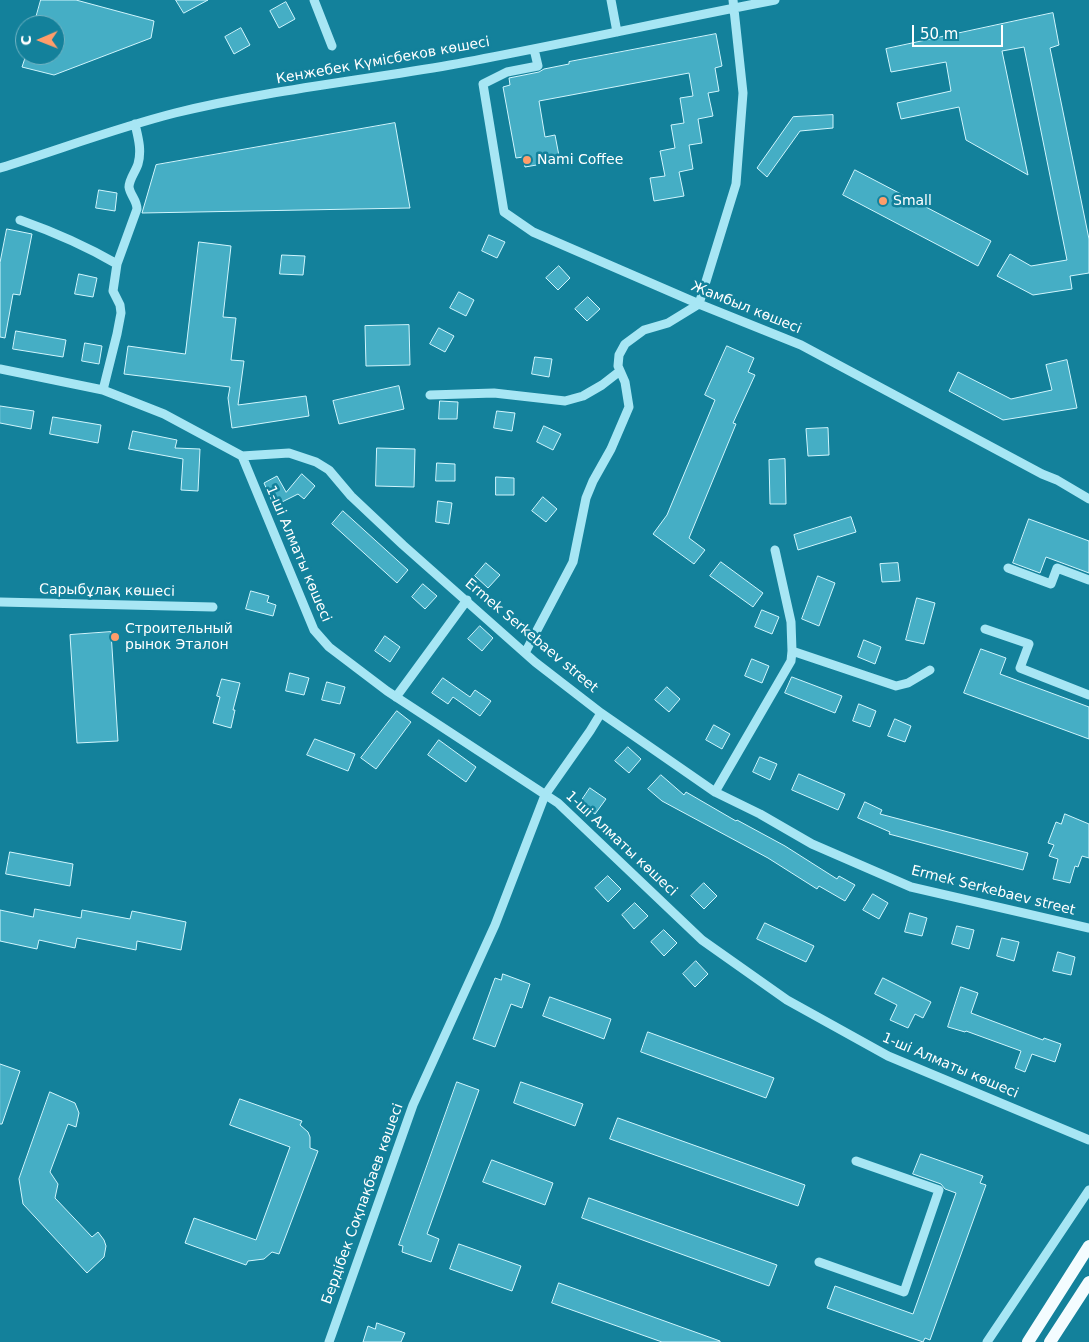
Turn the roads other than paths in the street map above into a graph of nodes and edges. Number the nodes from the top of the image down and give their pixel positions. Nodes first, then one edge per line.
1 (314, 0) edge
2 (611, 0) edge
3 (775, 0) edge
4 (734, 4) edge
5 (617, 32) junction
6 (332, 46) dead end
7 (534, 49) junction
8 (135, 124) junction
9 (0, 168) edge
10 (20, 220) dead end
11 (117, 264) junction
12 (699, 304) junction
13 (0, 369) edge
14 (620, 371) junction
15 (103, 390) junction
16 (430, 395) dead end
17 (242, 456) junction
18 (1089, 500) edge
19 (775, 550) dead end
20 (1008, 568) dead end
21 (1089, 580) edge
22 (467, 600) junction
23 (0, 602) edge
24 (213, 607) dead end
25 (985, 629) dead end
26 (792, 650) junction
27 (525, 653) junction
28 (930, 670) dead end
29 (1089, 695) edge
30 (396, 697) junction
31 (601, 713) junction
32 (716, 792) junction
33 (545, 795) junction
34 (1089, 928) edge
35 (1089, 1140) edge
36 (856, 1161) dead end
37 (1089, 1190) edge
38 (1089, 1246) edge
39 (819, 1262) dead end
40 (1089, 1282) edge
41 (328, 1342) edge
42 (987, 1342) edge
43 (1028, 1342) edge
44 (1050, 1342) edge

1 - 6 street
2 - 5 street
3 - 4 street, Кенжебек Күмісбеков көшесі
4 - 5 street, Кенжебек Күмісбеков көшесі
4 - 12 street
5 - 7 street, Кенжебек Күмісбеков көшесі
7 - 8 street, Кенжебек Күмісбеков көшесі
7 - 12 street, Жамбыл көшесі
8 - 9 street, Кенжебек Күмісбеков көшесі
8 - 11 street
10 - 11 street
11 - 15 street
12 - 14 street
12 - 18 street, Жамбыл көшесі
13 - 15 street
14 - 16 street
14 - 27 street
15 - 17 street
17 - 22 street, Ermek Serkebaev street
17 - 30 street, 1-ші Алматы көшесі
19 - 26 street
20 - 21 street
22 - 27 street, Ermek Serkebaev street
22 - 30 street
23 - 24 street, Сарыбұлақ көшесі
25 - 29 street
26 - 28 street
26 - 32 street
27 - 31 street, Ermek Serkebaev street
30 - 33 street, 1-ші Алматы көшесі
31 - 32 street, Ermek Serkebaev street
31 - 33 street, Бердібек Соқпақбаев көшесі
32 - 34 street, Ermek Serkebaev street
33 - 35 street, 1-ші Алматы көшесі
33 - 41 street, Бердібек Соқпақбаев көшесі
36 - 39 street
37 - 42 street
38 - 43 main road
40 - 44 main road

